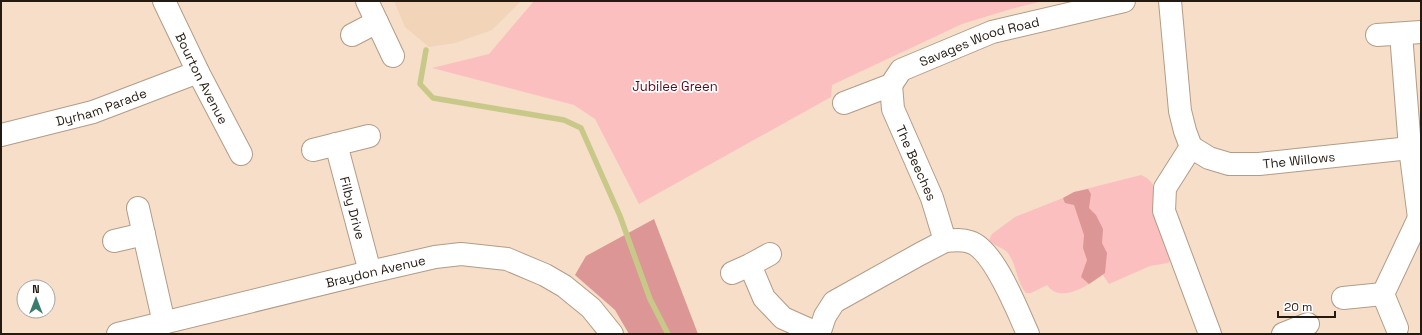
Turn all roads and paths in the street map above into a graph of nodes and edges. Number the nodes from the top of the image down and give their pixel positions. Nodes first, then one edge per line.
1 (164, 1) edge
2 (367, 1) edge
3 (1124, 1) edge
4 (1170, 1) edge
5 (377, 22) junction
6 (1411, 33) edge
7 (352, 35) dead end
8 (1377, 35) dead end
9 (393, 56) dead end
10 (198, 72) junction
11 (891, 85) junction
12 (844, 103) dead end
13 (1, 136) edge
14 (369, 136) dead end
15 (336, 144) junction
16 (1191, 147) junction
17 (1410, 148) junction
18 (313, 150) dead end
19 (241, 154) dead end
20 (138, 208) dead end
21 (1420, 218) edge
22 (144, 234) junction
23 (114, 241) dead end
24 (946, 241) junction
25 (770, 254) dead end
26 (370, 272) junction
27 (1382, 294) junction
28 (1343, 298) dead end
29 (164, 323) junction
30 (1308, 324) dead end
31 (1396, 328) dead end
32 (118, 334) edge
33 (612, 334) edge
34 (819, 334) edge
35 (1028, 334) edge
36 (1210, 334) edge
37 (1283, 334) edge

1 - 10 street, Bourton Avenue
2 - 5 street
3 - 11 street, Savages Wood Road
4 - 16 street
5 - 7 street
5 - 9 street
6 - 8 street
6 - 17 street
10 - 13 street, Dyrham Parade
10 - 19 street, Bourton Avenue
11 - 12 street
11 - 24 street, The Beeches
14 - 15 street
15 - 18 street
15 - 26 street, Filby Drive
16 - 17 street, The Willows
16 - 36 street
17 - 21 street
20 - 22 street
21 - 27 street
22 - 23 street
22 - 29 street
24 - 34 street
24 - 35 street
25 - 34 street
26 - 29 street, Braydon Avenue
26 - 33 street, Braydon Avenue
27 - 28 street
27 - 31 street
29 - 32 street, Braydon Avenue
30 - 37 street

